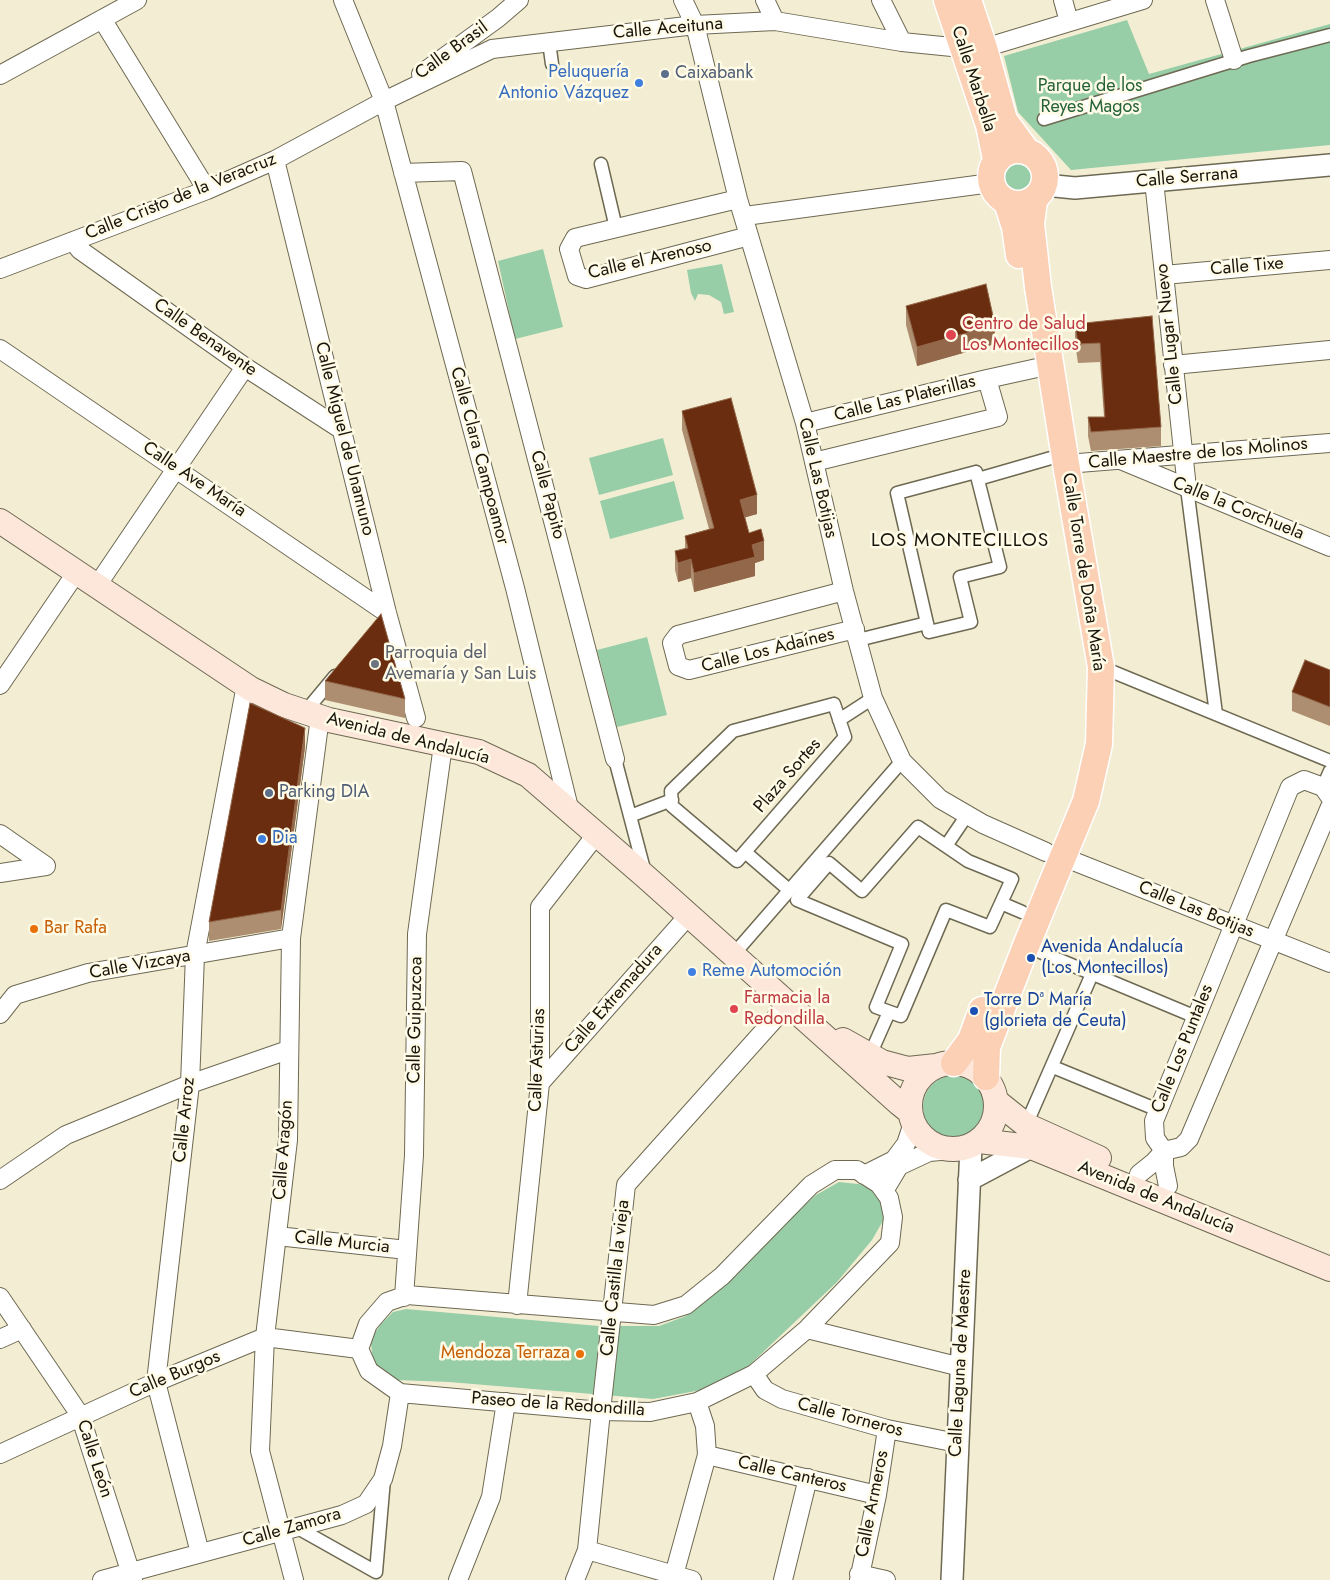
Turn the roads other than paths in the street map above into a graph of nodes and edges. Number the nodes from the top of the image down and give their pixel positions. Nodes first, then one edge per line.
1 (137, 0) edge
2 (343, 0) edge
3 (519, 0) edge
4 (683, 0) edge
5 (765, 0) edge
6 (881, 0) edge
7 (947, 0) edge
8 (968, 0) edge
9 (1063, 0) edge
10 (1143, 0) edge
11 (1215, 0) edge
12 (498, 18) junction
13 (102, 19) junction
14 (775, 21) junction
15 (1069, 22) junction
16 (695, 25) junction
17 (1330, 35) edge
18 (549, 42) junction
19 (902, 42) junction
20 (519, 46) junction
21 (973, 48) junction
22 (1234, 60) junction
23 (552, 64) dead end
24 (0, 75) edge
25 (384, 101) junction
26 (1044, 119) dead end
27 (1026, 149) junction
28 (275, 160) junction
29 (601, 164) dead end
30 (1330, 165) edge
31 (994, 171) junction
32 (403, 173) junction
33 (1154, 181) junction
34 (207, 190) junction
35 (1039, 192) junction
36 (738, 199) junction
37 (1007, 202) junction
38 (745, 216) junction
39 (616, 228) junction
40 (749, 236) junction
41 (73, 241) junction
42 (1330, 260) edge
43 (0, 268) edge
44 (1164, 275) junction
45 (0, 349) edge
46 (1330, 350) edge
47 (1173, 365) junction
48 (245, 367) junction
49 (1037, 368) junction
50 (987, 379) junction
51 (805, 423) junction
52 (342, 430) junction
53 (1330, 443) edge
54 (1183, 455) junction
55 (1119, 460) junction
56 (1058, 461) junction
57 (814, 462) junction
58 (176, 468) junction
59 (978, 479) junction
60 (1187, 488) junction
61 (0, 521) edge
62 (1330, 547) edge
63 (76, 574) junction
64 (96, 587) junction
65 (844, 591) junction
66 (387, 613) junction
67 (927, 623) junction
68 (374, 628) edge
69 (856, 635) junction
70 (343, 666) edge
71 (1101, 667) junction
72 (0, 685) edge
73 (246, 685) junction
74 (873, 698) junction
75 (1216, 714) junction
76 (312, 715) junction
77 (416, 718) dead end
78 (839, 720) junction
79 (443, 744) junction
80 (615, 759) joint
81 (902, 761) junction
82 (1330, 761) edge
83 (1330, 771) edge
84 (1327, 792) edge
85 (672, 800) junction
86 (1330, 807) edge
87 (570, 812) junction
88 (967, 815) junction
89 (630, 816) junction
90 (0, 834) edge
91 (596, 835) junction
92 (946, 846) junction
93 (745, 852) junction
94 (1054, 854) junction
95 (0, 873) edge
96 (811, 875) junction
97 (646, 878) junction
98 (789, 890) junction
99 (1012, 907) junction
100 (688, 916) junction
101 (1234, 925) junction
102 (290, 938) junction
103 (1273, 941) junction
104 (1026, 946) junction
105 (196, 955) junction
106 (733, 955) junction
107 (1330, 963) edge
108 (1092, 974) junction
109 (8, 994) edge
110 (788, 1004) junction
111 (889, 1012) junction
112 (0, 1014) edge
113 (1196, 1017) junction
114 (806, 1020) junction
115 (288, 1050) junction
116 (870, 1056) junction
117 (945, 1065) junction
118 (1053, 1067) junction
119 (986, 1077) junction
120 (540, 1083) junction
121 (190, 1084) junction
122 (996, 1101) junction
123 (1158, 1110) junction
124 (912, 1118) junction
125 (1028, 1136) junction
126 (967, 1146) junction
127 (1164, 1151) junction
128 (864, 1174) junction
129 (1139, 1174) junction
130 (0, 1180) edge
131 (970, 1180) junction
132 (1168, 1186) junction
133 (884, 1191) junction
134 (277, 1236) junction
135 (407, 1250) junction
136 (1330, 1252) edge
137 (1330, 1269) edge
138 (404, 1296) junction
139 (0, 1297) edge
140 (517, 1304) junction
141 (612, 1312) junction
142 (22, 1329) junction
143 (807, 1329) junction
144 (265, 1338) junction
145 (0, 1339) edge
146 (359, 1348) junction
147 (961, 1367) junction
148 (754, 1374) junction
149 (156, 1382) junction
150 (400, 1393) junction
151 (506, 1402) junction
152 (697, 1402) junction
153 (600, 1411) junction
154 (80, 1415) junction
155 (887, 1429) junction
156 (957, 1443) junction
157 (0, 1454) edge
158 (707, 1455) junction
159 (385, 1474) junction
160 (808, 1478) junction
161 (877, 1495) junction
162 (288, 1529) junction
163 (588, 1550) junction
164 (200, 1553) junction
165 (674, 1575) junction
166 (132, 1576) edge
167 (859, 1577) edge
168 (102, 1580) edge
169 (294, 1580) edge
170 (458, 1580) edge
171 (575, 1580) edge
172 (692, 1580) edge
173 (782, 1580) edge
174 (886, 1580) edge
175 (952, 1580) edge

1 - 13 street
2 - 25 street, Calle Clara Campoamor
3 - 12 street, Calle Brasil
4 - 16 street, Calle Las Botijas
5 - 14 street
6 - 19 street
7 - 21 main road, Calle Marbella
8 - 21 main road, Calle Marbella
9 - 15 street
10 - 15 street
11 - 22 street
12 - 20 street
12 - 25 street, Calle Brasil
13 - 24 street
13 - 34 street
14 - 16 street, Calle Aceituna
14 - 19 street, Calle Aceituna
15 - 21 street
16 - 18 street, Calle Aceituna
16 - 36 street, Calle Las Botijas
17 - 22 street
18 - 20 street, Calle Aceituna
18 - 23 street
19 - 21 street, Calle Aceituna
20 - 25 street, Calle Aceituna
21 - 27 main road, Calle Marbella
21 - 31 main road, Calle Marbella
22 - 26 street
25 - 28 street, Calle Cristo de la Veracruz
25 - 32 street, Calle Clara Campoamor
27 - 31 main road
27 - 35 main road
28 - 34 street, Calle Cristo de la Veracruz
28 - 52 street, Calle Miguel de Unamuno
29 - 39 street
30 - 33 street, Calle Serrana
31 - 37 main road
31 - 38 street
32 - 80 street, Calle Papito
32 - 87 street, Calle Clara Campoamor
33 - 35 street, Calle Serrana
33 - 44 street, Calle Lugar Nuevo
34 - 41 street, Calle Cristo de la Veracruz
35 - 37 main road
35 - 56 main road, Calle Torre de Doña María
36 - 38 street, Calle Las Botijas
36 - 39 street, Calle el Arenoso
37 - 49 main road, Calle Torre de Doña María
38 - 40 street, Calle Las Botijas
39 - 40 street, Calle el Arenoso
40 - 51 street, Calle Las Botijas
41 - 43 street, Calle Cristo de la Veracruz
41 - 48 street, Calle Benavente
42 - 44 street, Calle Tixe
44 - 47 street, Calle Lugar Nuevo
45 - 58 street, Calle Ave María
46 - 47 street
47 - 54 street, Calle Lugar Nuevo
48 - 52 street, Calle Benavente
48 - 58 street
49 - 50 street
49 - 56 main road, Calle Torre de Doña María
50 - 51 street, Calle Las Platerillas
50 - 57 street, Calle Las Platerillas
51 - 57 street, Calle Las Botijas
52 - 66 street, Calle Miguel de Unamuno
53 - 54 street, Calle Maestre de los Molinos
54 - 55 street, Calle Maestre de los Molinos
54 - 60 street, Calle Lugar Nuevo
55 - 56 street, Calle Maestre de los Molinos
55 - 60 street, Calle la Corchuela
56 - 59 street
56 - 71 main road, Calle Torre de Doña María
56 - 94 main road, Calle Torre de Doña María
57 - 65 street, Calle Las Botijas
58 - 64 street
58 - 66 street, Calle Ave María
59 - 67 street
59 - 67 street
60 - 62 street, Calle la Corchuela
60 - 75 street
61 - 63 main road, Avenida de Andalucía
63 - 64 main road, Avenida de Andalucía
63 - 72 street
64 - 73 main road, Avenida de Andalucía
65 - 69 street, Calle Las Botijas
65 - 69 street, Calle Los Adaínes
66 - 68 street
66 - 77 street, Calle Miguel de Unamuno
67 - 69 street
69 - 74 street, Calle Las Botijas
70 - 76 street
71 - 75 street
71 - 94 main road, Calle Torre de Doña María
73 - 76 main road, Avenida de Andalucía
73 - 105 street, Calle Arroz
74 - 78 street
74 - 81 street, Calle Las Botijas
75 - 82 street
76 - 79 main road, Avenida de Andalucía
76 - 102 street, Calle Aragón
78 - 85 street, Plaza Sortes
78 - 93 street, Plaza Sortes
79 - 87 main road, Avenida de Andalucía
79 - 135 street, Calle Guipuzcoa
80 - 89 street, Calle Papito
81 - 88 street, Calle Las Botijas
81 - 96 street
83 - 84 street, Calle Los Puntales
84 - 101 street, Calle Los Puntales
85 - 89 street
85 - 93 street
86 - 103 street
87 - 91 main road, Avenida de Andalucía
88 - 92 street
88 - 94 street, Calle Las Botijas
89 - 97 street, Calle Papito
90 - 95 street
91 - 97 main road, Avenida de Andalucía
91 - 120 street, Calle Asturias
92 - 96 street
92 - 99 street
93 - 98 street
94 - 99 main road, Calle Torre de Doña María
94 - 101 street, Calle Las Botijas
94 - 104 main road, Calle Torre de Doña María
96 - 98 street
96 - 111 street
97 - 100 main road, Avenida de Andalucía
98 - 106 street
99 - 111 street
99 - 117 main road, Calle Torre de Doña María
100 - 106 main road, Avenida de Andalucía
100 - 120 street, Calle Extremadura
101 - 103 street, Calle Las Botijas
101 - 113 street, Calle Los Puntales
102 - 105 street, Calle Vizcaya
102 - 115 street, Calle Aragón
103 - 107 street, Calle Las Botijas
103 - 127 street
104 - 108 street
104 - 119 main road, Calle Torre de Doña María
105 - 109 street, Calle Vizcaya
105 - 121 street, Calle Arroz
106 - 110 main road, Avenida de Andalucía
108 - 113 street
108 - 118 street
109 - 112 street, Calle Vizcaya
110 - 114 main road, Avenida de Andalucía
110 - 141 street, Calle Castilla la vieja
111 - 116 street
113 - 123 street, Calle Los Puntales
114 - 116 main road, Avenida de Andalucía
114 - 124 main road, Avenida de Andalucía
115 - 121 street
115 - 134 street, Calle Aragón
116 - 117 main road, Avenida de Andalucía
117 - 119 main road
117 - 124 main road
118 - 123 street
118 - 125 street
119 - 122 main road
120 - 140 street, Calle Asturias
121 - 130 street
121 - 149 street, Calle Arroz
122 - 125 main road, Avenida de Andalucía
122 - 126 main road
123 - 127 street, Calle Los Puntales
124 - 126 main road
124 - 128 street
125 - 126 main road, Avenida de Andalucía
125 - 129 main road, Avenida de Andalucía
125 - 131 street
125 - 137 main road, Avenida de Andalucía
126 - 131 street, Calle Laguna de Maestre
126 - 133 street
127 - 129 street
127 - 132 street, Calle Los Puntales
128 - 133 street, Paseo de la Redondilla
128 - 141 street, Paseo de la Redondilla
129 - 132 main road, Avenida de Andalucía
131 - 147 street, Calle Laguna de Maestre
132 - 136 main road, Avenida de Andalucía
133 - 143 street, Paseo de la Redondilla
134 - 135 street, Calle Murcia
134 - 144 street, Calle Aragón
135 - 138 street, Calle Guipuzcoa
138 - 140 street, Paseo de la Redondilla
138 - 146 street, Paseo de la Redondilla
139 - 142 street, Calle León
140 - 141 street, Paseo de la Redondilla
141 - 153 street, Calle Castilla la vieja
142 - 145 street
142 - 154 street, Calle León
143 - 147 street
143 - 148 street, Paseo de la Redondilla
144 - 146 street, Calle Burgos
144 - 149 street, Calle Burgos
144 - 162 street, Calle Aragón
146 - 150 street, Paseo de la Redondilla
147 - 156 street, Calle Laguna de Maestre
148 - 152 street, Paseo de la Redondilla
148 - 155 street, Calle Torneros
149 - 154 street, Calle Burgos
149 - 164 street, Calle Arroz
150 - 151 street, Paseo de la Redondilla
150 - 159 street, Calle Zamora
151 - 153 street, Paseo de la Redondilla
151 - 170 street
152 - 153 street, Paseo de la Redondilla
152 - 158 street
153 - 163 street, Calle Castilla la vieja
154 - 157 street, Calle Burgos
154 - 166 street, Calle León
155 - 156 street, Calle Torneros
155 - 161 street, Calle Armeros
156 - 175 street, Calle Laguna de Maestre
158 - 160 street, Calle Canteros
158 - 165 street
159 - 162 street, Calle Zamora
159 - 162 street
160 - 161 street, Calle Canteros
160 - 173 street
161 - 167 street, Calle Armeros
162 - 164 street, Calle Zamora
162 - 169 street, Calle Aragón
163 - 165 street
163 - 171 street, Calle Castilla la vieja
164 - 166 street, Calle Zamora
165 - 172 street
166 - 168 street, Calle Zamora
167 - 174 street

